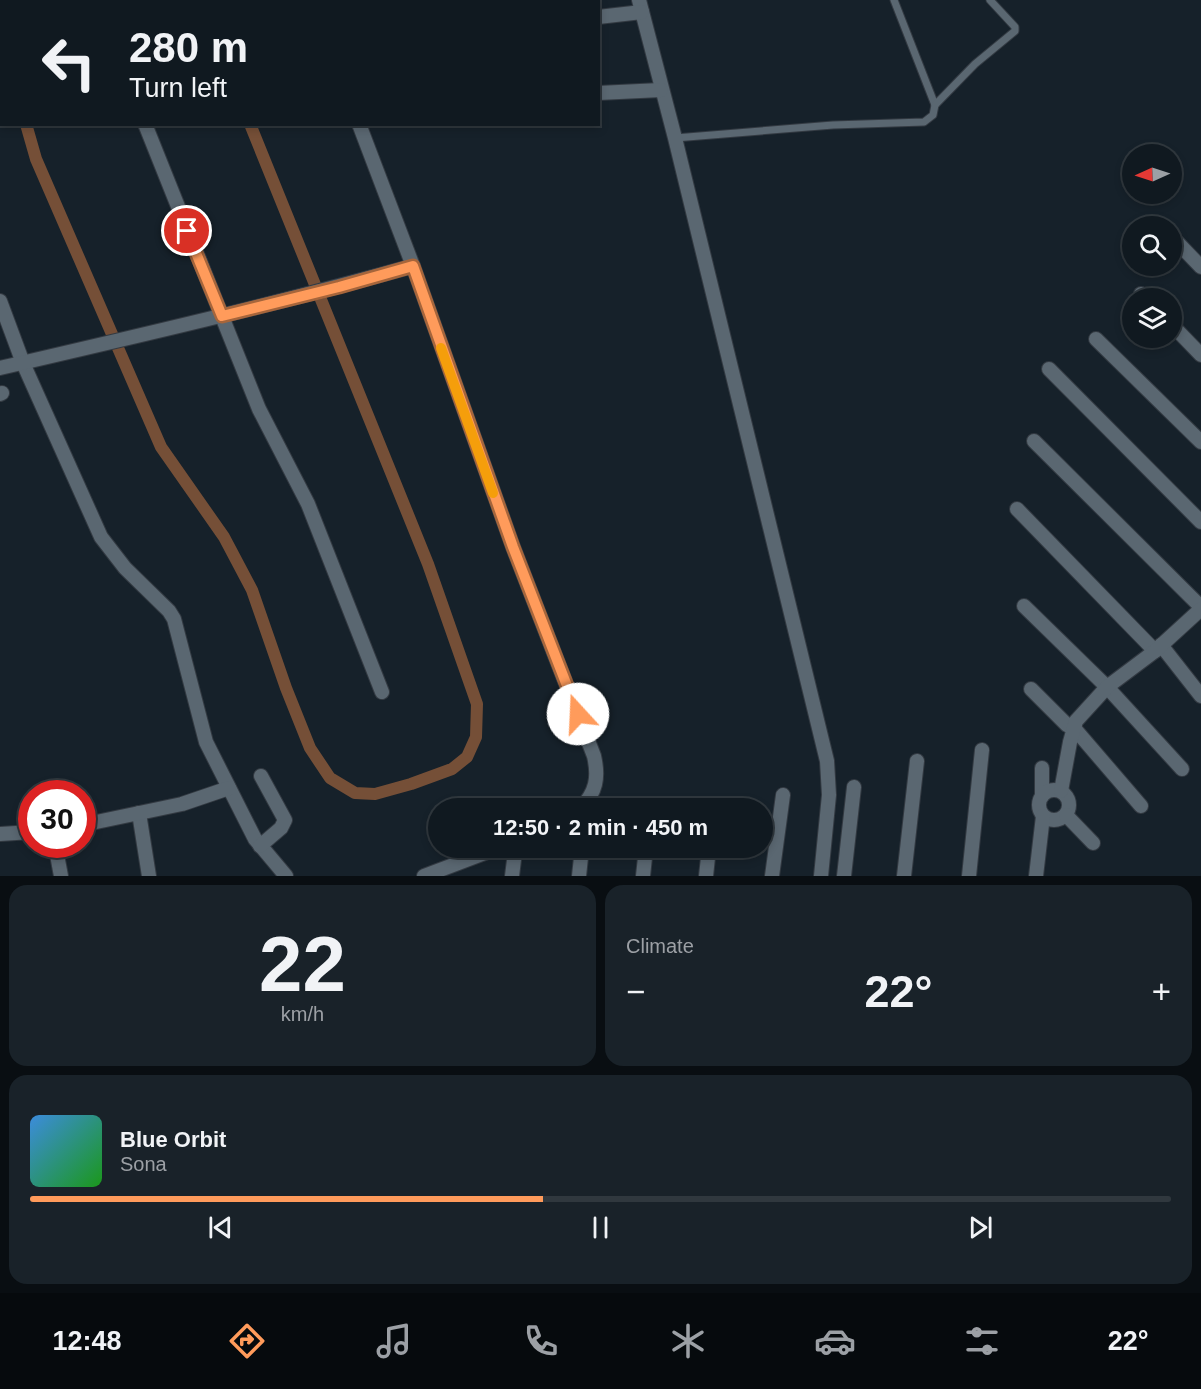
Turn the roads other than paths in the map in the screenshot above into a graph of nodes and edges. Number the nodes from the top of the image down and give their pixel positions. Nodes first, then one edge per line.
1 (423, 0) edge
2 (432, 0) edge
3 (894, 0) edge
4 (990, 0) edge
5 (640, 6) edge
6 (600, 16) edge
7 (661, 90) junction
8 (600, 93) edge
9 (935, 105) junction
10 (145, 126) edge
11 (360, 126) edge
12 (675, 138) junction
13 (1182, 247) edge
14 (413, 266) junction
15 (1201, 267) edge
16 (0, 302) edge
17 (222, 316) junction
18 (1182, 335) edge
19 (1096, 339) dead end
20 (1201, 355) edge
21 (24, 363) junction
22 (0, 368) edge
23 (1049, 369) dead end
24 (1034, 441) dead end
25 (1201, 442) edge
26 (1017, 508) dead end
27 (1199, 516) edge
28 (1024, 606) dead end
29 (1201, 608) edge
30 (1158, 648) junction
31 (1107, 687) junction
32 (1031, 689) dead end
33 (382, 692) dead end
34 (1201, 696) edge
35 (1074, 728) junction
36 (982, 750) dead end
37 (917, 761) dead end
38 (1042, 768) dead end
39 (1182, 769) dead end
40 (261, 776) dead end
41 (229, 788) junction
42 (854, 788) dead end
43 (1061, 791) junction
44 (783, 795) dead end
45 (1042, 796) junction
46 (589, 798) edge
47 (1141, 806) dead end
48 (139, 813) junction
49 (1066, 815) junction
50 (1043, 816) junction
51 (96, 822) edge
52 (18, 833) edge
53 (0, 834) edge
54 (1093, 843) dead end
55 (260, 846) junction
56 (58, 858) edge
57 (472, 858) edge
58 (514, 858) edge
59 (581, 858) edge
60 (645, 858) edge
61 (708, 858) edge
62 (61, 876) edge
63 (149, 876) edge
64 (286, 876) edge
65 (424, 876) edge
66 (512, 876) edge
67 (579, 876) edge
68 (643, 876) edge
69 (706, 876) edge
70 (772, 876) edge
71 (821, 876) edge
72 (844, 876) edge
73 (904, 876) edge
74 (969, 876) edge
75 (1036, 876) edge

1 - 2 lane
3 - 9 lane
4 - 9 lane
5 - 6 street
5 - 7 street
7 - 8 street
7 - 12 street
9 - 12 lane
10 - 17 street
11 - 14 street
12 - 71 street
13 - 15 street
14 - 17 street
14 - 46 street
16 - 21 street
17 - 21 street
17 - 33 street
18 - 20 street
19 - 25 street
21 - 22 street
21 - 41 street
23 - 27 street
24 - 29 street
26 - 30 street
28 - 31 street
29 - 30 street
30 - 31 street
30 - 34 street
31 - 35 street
31 - 39 street
32 - 35 street
35 - 43 street
35 - 47 street
36 - 74 street
37 - 73 street
38 - 45 street
40 - 55 street
41 - 48 street
41 - 55 street
42 - 72 street
43 - 45 street
43 - 49 street
44 - 70 street
45 - 50 street
48 - 51 street
48 - 63 street
49 - 50 street
49 - 54 street
50 - 75 street
52 - 53 street
55 - 64 street
56 - 62 street
57 - 65 street
58 - 66 street
59 - 67 street
60 - 68 street
61 - 69 street

